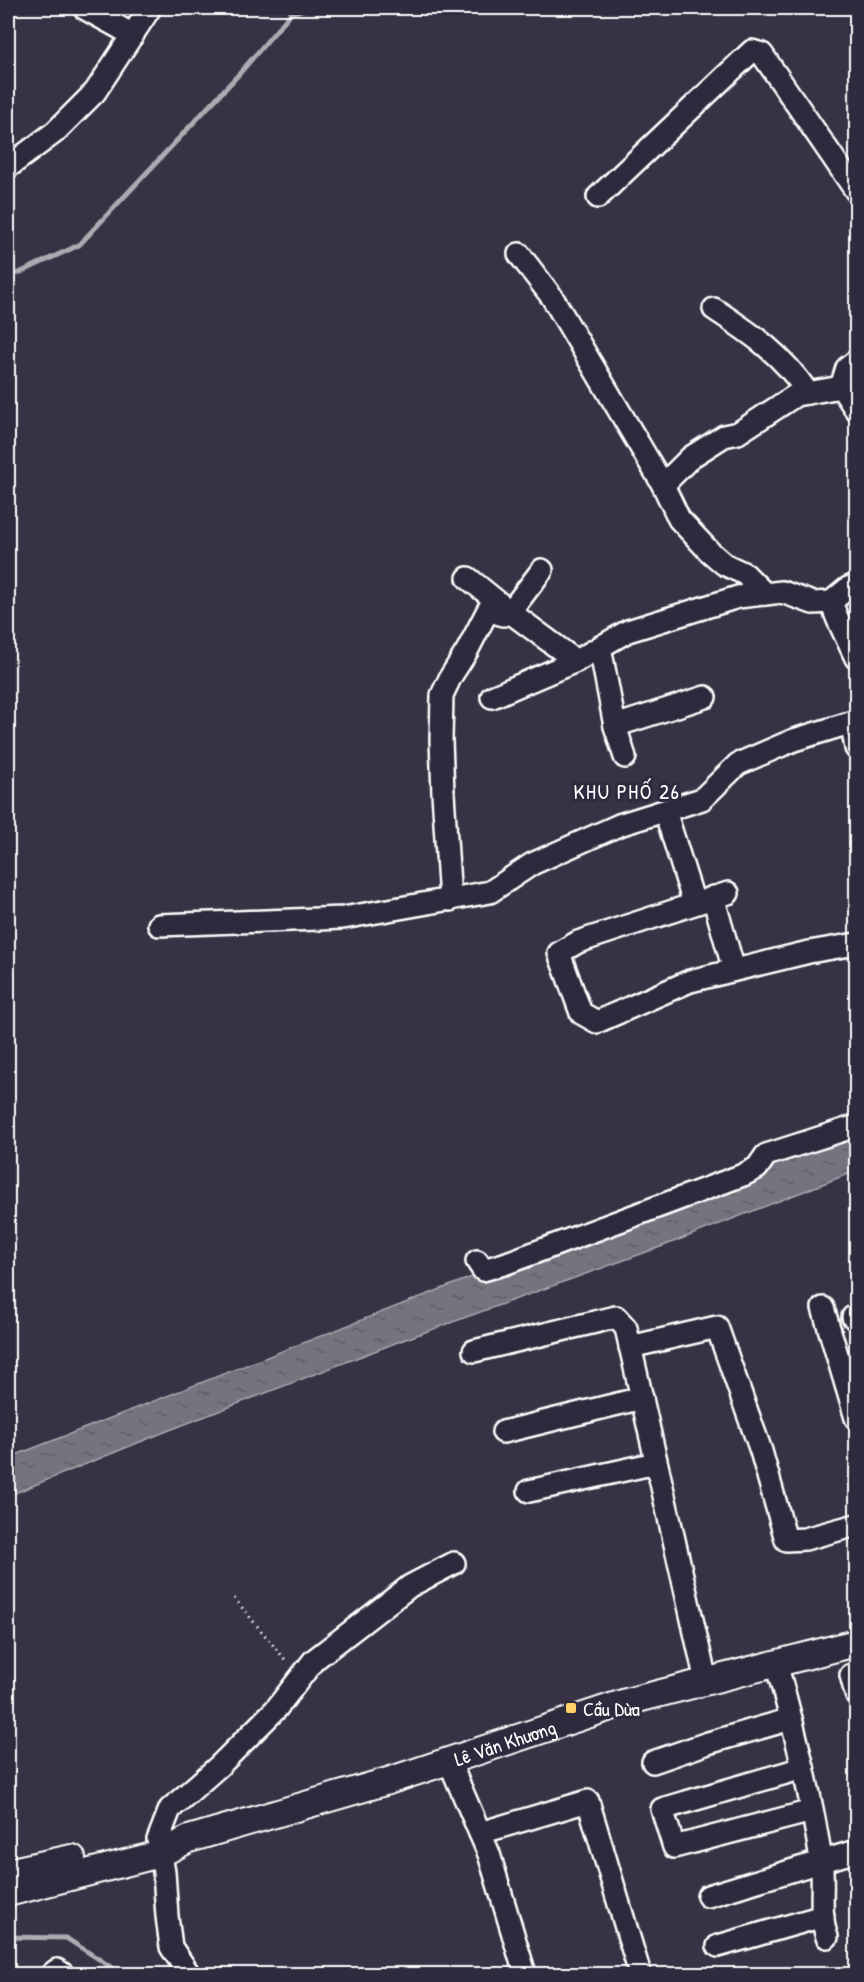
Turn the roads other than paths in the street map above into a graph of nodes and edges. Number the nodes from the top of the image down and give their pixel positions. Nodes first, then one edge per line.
1 (84, 8) edge
2 (150, 8) edge
3 (134, 35) junction
4 (8, 167) edge
5 (856, 191) edge
6 (598, 198) dead end
7 (519, 254) dead end
8 (714, 309) dead end
9 (856, 361) edge
10 (841, 387) junction
11 (808, 393) junction
12 (856, 410) edge
13 (663, 485) junction
14 (542, 570) dead end
15 (468, 578) dead end
16 (856, 585) edge
17 (765, 594) junction
18 (831, 602) junction
19 (510, 612) junction
20 (600, 647) junction
21 (856, 658) edge
22 (576, 660) junction
23 (492, 697) dead end
24 (705, 697) dead end
25 (856, 722) edge
26 (615, 726) junction
27 (856, 748) edge
28 (625, 757) dead end
29 (665, 811) junction
30 (712, 898) junction
31 (450, 900) junction
32 (159, 925) dead end
33 (856, 944) edge
34 (735, 970) junction
35 (856, 1126) edge
36 (477, 1261) dead end
37 (823, 1308) dead end
38 (630, 1347) junction
39 (474, 1351) dead end
40 (642, 1398) junction
41 (856, 1418) edge
42 (503, 1432) dead end
43 (656, 1463) junction
44 (529, 1491) dead end
45 (856, 1525) edge
46 (454, 1563) dead end
47 (856, 1643) edge
48 (776, 1663) junction
49 (706, 1681) junction
50 (791, 1719) junction
51 (449, 1761) junction
52 (653, 1762) dead end
53 (803, 1768) junction
54 (812, 1811) junction
55 (480, 1833) junction
56 (159, 1847) junction
57 (856, 1851) edge
58 (822, 1862) junction
59 (15, 1880) edge
60 (708, 1896) dead end
61 (718, 1946) dead end
62 (52, 1974) edge
63 (63, 1974) edge
64 (189, 1974) edge
65 (525, 1974) edge
66 (640, 1974) edge

1 - 3 street
2 - 3 street
3 - 4 street
5 - 6 street
7 - 13 street
8 - 11 street
9 - 10 street
10 - 11 street
10 - 12 street
11 - 13 street
13 - 17 street
14 - 19 street
15 - 19 street
16 - 18 street
17 - 18 street
17 - 20 street
18 - 21 street
19 - 22 street
19 - 31 street
20 - 22 street
20 - 26 street
22 - 23 street
24 - 26 street
25 - 27 street
25 - 29 street
26 - 28 street
29 - 30 street
29 - 31 street
30 - 34 street
30 - 34 street
31 - 32 street
33 - 34 street
35 - 36 street
37 - 41 street
38 - 39 street
38 - 40 street
38 - 45 street
40 - 42 street
40 - 43 street
43 - 44 street
43 - 49 street
46 - 56 street
47 - 48 main road, Lê Văn Khương
48 - 49 main road, Lê Văn Khương
48 - 50 street
49 - 51 main road, Lê Văn Khương
50 - 52 street
50 - 53 street
51 - 55 street
51 - 56 main road, Lê Văn Khương
53 - 54 street
53 - 54 street
54 - 58 street
55 - 65 street
55 - 66 street
56 - 59 main road, Lê Văn Khương
56 - 64 street
57 - 58 street
58 - 60 street
58 - 61 street
62 - 63 street

